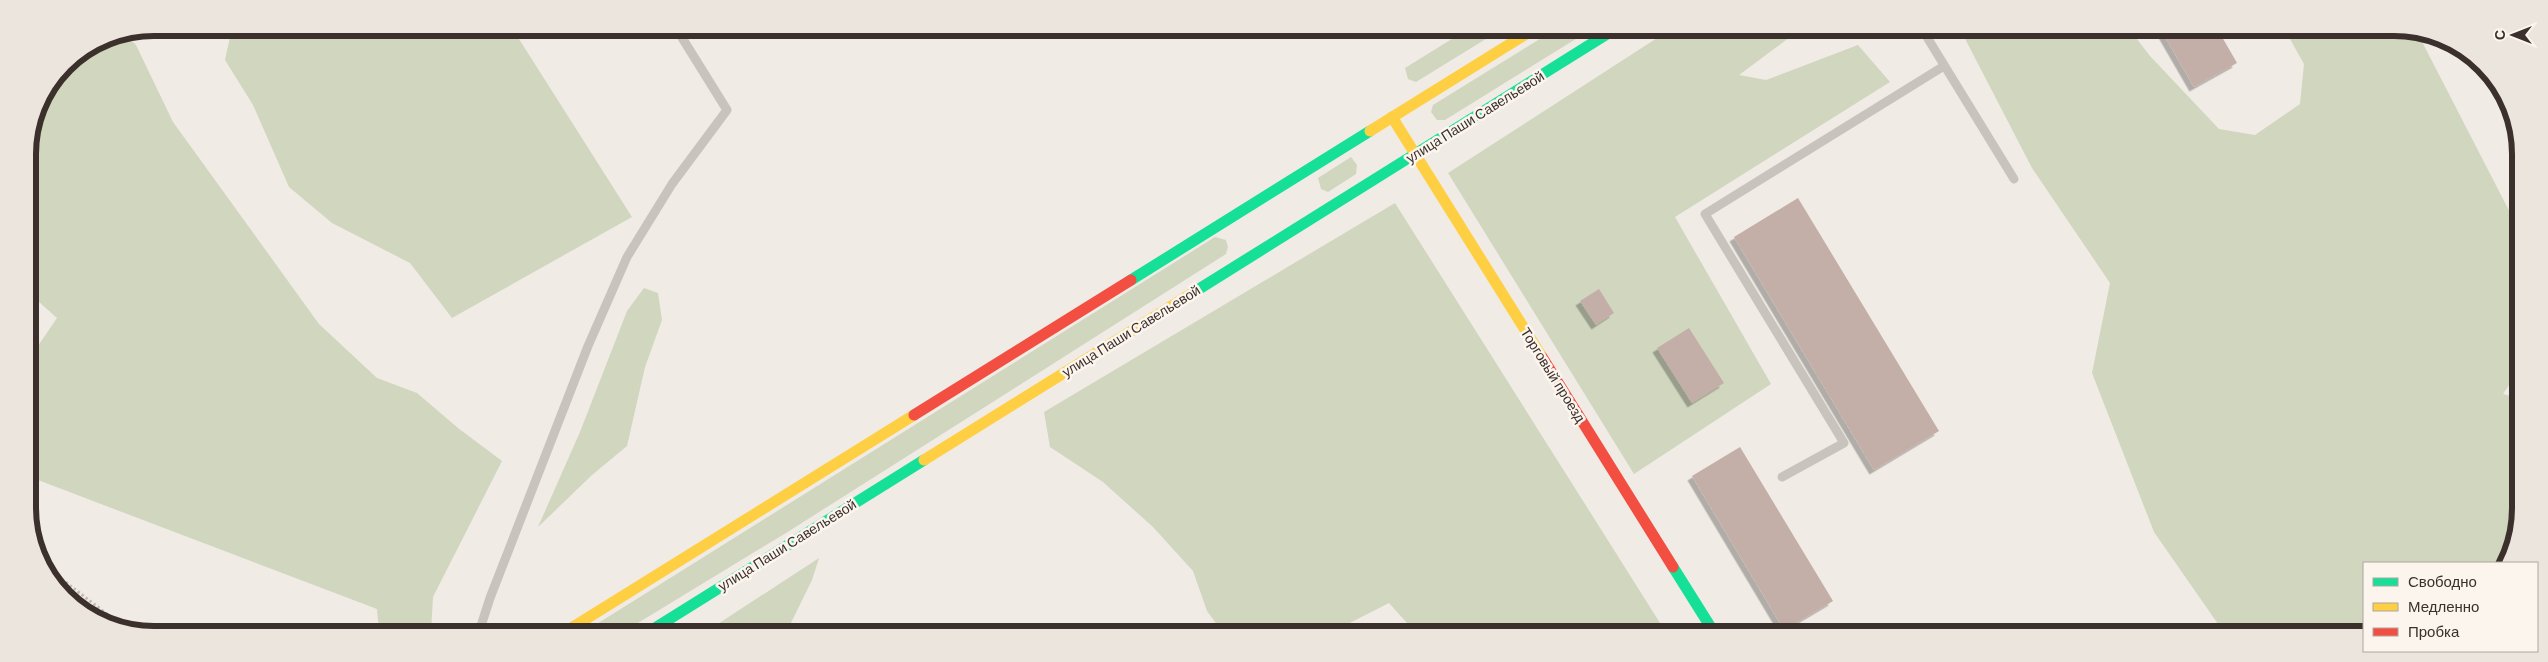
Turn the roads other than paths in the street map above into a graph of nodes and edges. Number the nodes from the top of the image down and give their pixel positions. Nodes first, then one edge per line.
1 (681, 36) edge
2 (1523, 36) edge
3 (1604, 36) edge
4 (1926, 36) edge
5 (1944, 66) junction
6 (1392, 117) junction
7 (1415, 154) junction
8 (2014, 179) dead end
9 (1782, 477) dead end
10 (1710, 625) edge
11 (481, 626) edge
12 (575, 626) edge
13 (657, 626) edge

1 - 11 lane
2 - 6 street
3 - 7 street, улица Паши Савельевой
4 - 5 lane
5 - 8 lane
5 - 9 lane
6 - 7 street, Торговый проезд
6 - 12 street
7 - 10 street, Торговый проезд
7 - 13 street, улица Паши Савельевой

